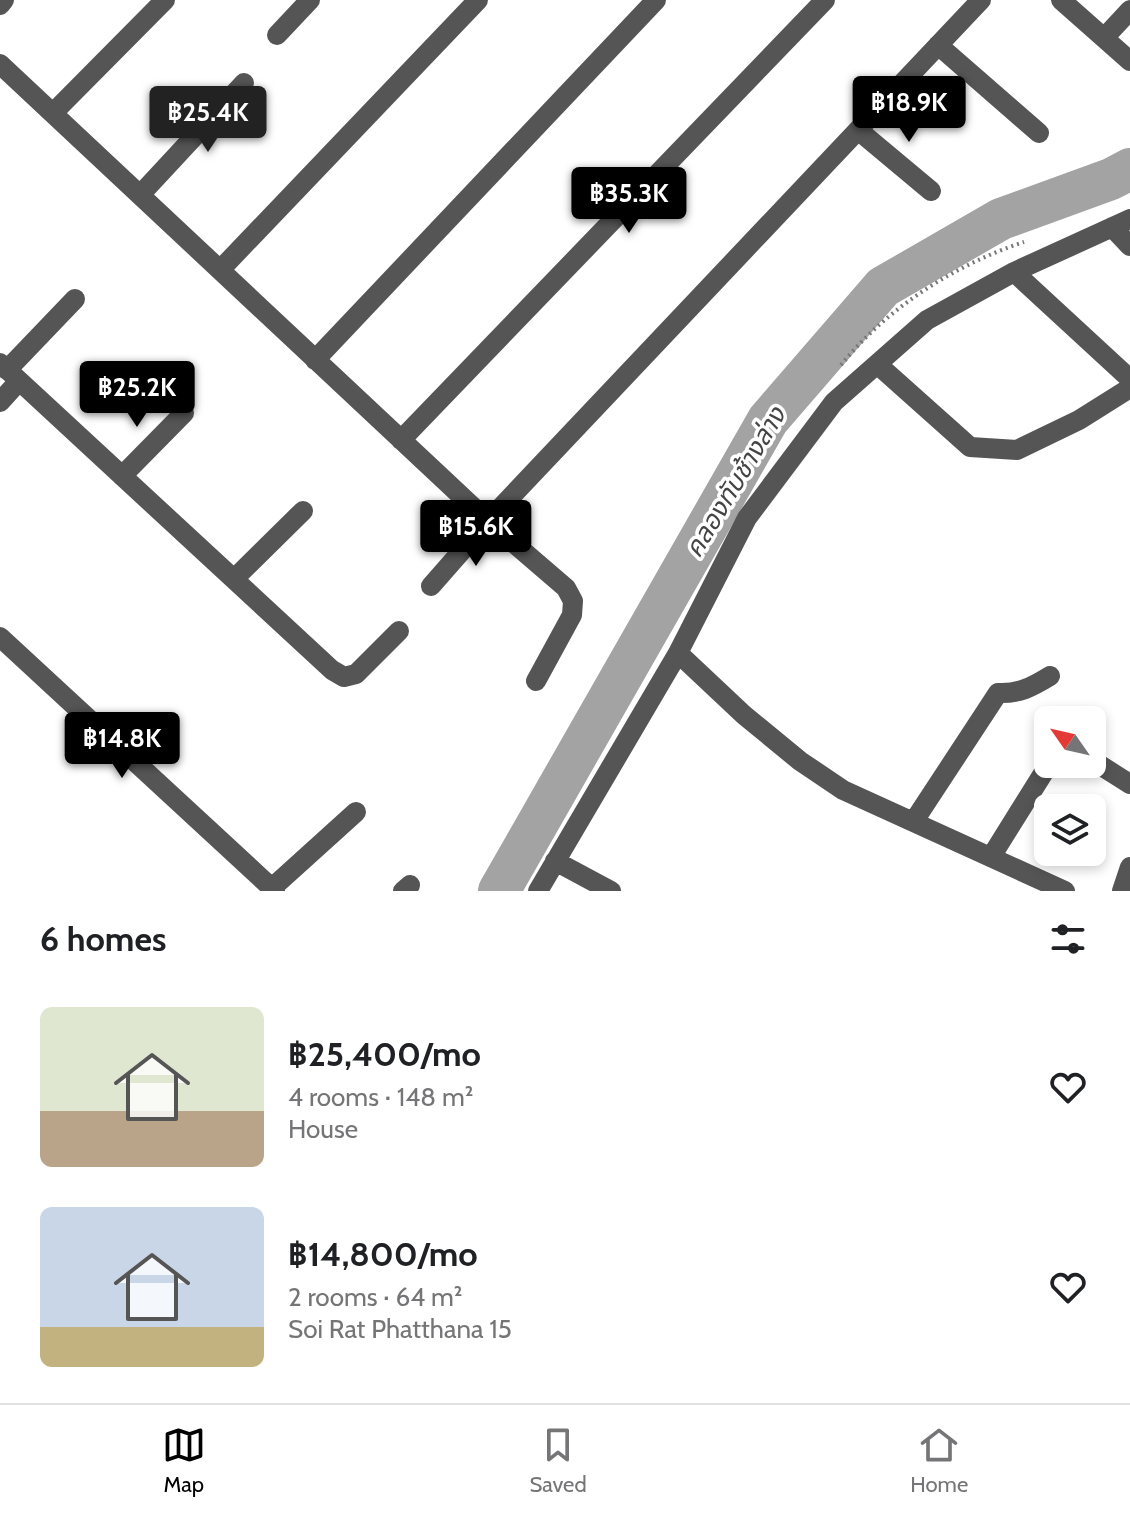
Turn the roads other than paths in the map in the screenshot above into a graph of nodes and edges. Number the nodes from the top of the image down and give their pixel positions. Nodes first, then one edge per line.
1 (4, 0) edge
2 (165, 0) edge
3 (310, 0) edge
4 (478, 0) edge
5 (656, 0) edge
6 (825, 0) edge
7 (981, 0) edge
8 (1061, 0) edge
9 (0, 5) edge
10 (1130, 10) edge
11 (277, 35) dead end
12 (1104, 38) junction
13 (938, 45) junction
14 (1130, 61) edge
15 (0, 64) edge
16 (244, 83) dead end
17 (53, 113) junction
18 (858, 130) junction
19 (1039, 133) dead end
20 (931, 191) dead end
21 (140, 195) junction
22 (1121, 223) edge
23 (1130, 246) edge
24 (220, 270) junction
25 (1014, 272) junction
26 (75, 299) dead end
27 (315, 360) junction
28 (877, 364) junction
29 (9, 371) edge
30 (1130, 379) edge
31 (1130, 388) edge
32 (0, 402) edge
33 (184, 413) dead end
34 (401, 440) junction
35 (122, 476) junction
36 (303, 511) dead end
37 (488, 521) junction
38 (234, 579) junction
39 (431, 586) dead end
40 (399, 631) dead end
41 (0, 637) edge
42 (678, 653) junction
43 (1050, 676) dead end
44 (536, 681) dead end
45 (1106, 769) edge
46 (1040, 778) edge
47 (1130, 784) edge
48 (356, 812) dead end
49 (914, 821) junction
50 (991, 857) junction
51 (555, 861) junction
52 (1130, 867) edge
53 (273, 890) edge
54 (538, 891) edge
55 (611, 891) edge
56 (1065, 891) edge
57 (1122, 891) edge

1 - 9 street
2 - 17 street
3 - 11 street
4 - 24 street
5 - 27 street
6 - 34 street
7 - 13 street
8 - 12 street
10 - 12 street
12 - 14 street
13 - 18 street
13 - 19 street
15 - 17 street
16 - 21 street
17 - 21 street
18 - 20 street
18 - 37 street
21 - 24 street
22 - 23 street
22 - 25 street
24 - 27 street
25 - 28 street
25 - 30 street
26 - 29 street
27 - 34 street
28 - 31 street
28 - 42 street
29 - 32 street
29 - 35 street
33 - 35 street
34 - 37 street
35 - 38 street
36 - 38 street
37 - 39 street
37 - 44 street
38 - 40 street
41 - 53 street
42 - 49 street
42 - 51 street
43 - 49 street
45 - 47 street
46 - 50 street
48 - 53 street
49 - 50 street
50 - 56 street
51 - 54 street
51 - 55 street
52 - 57 street

